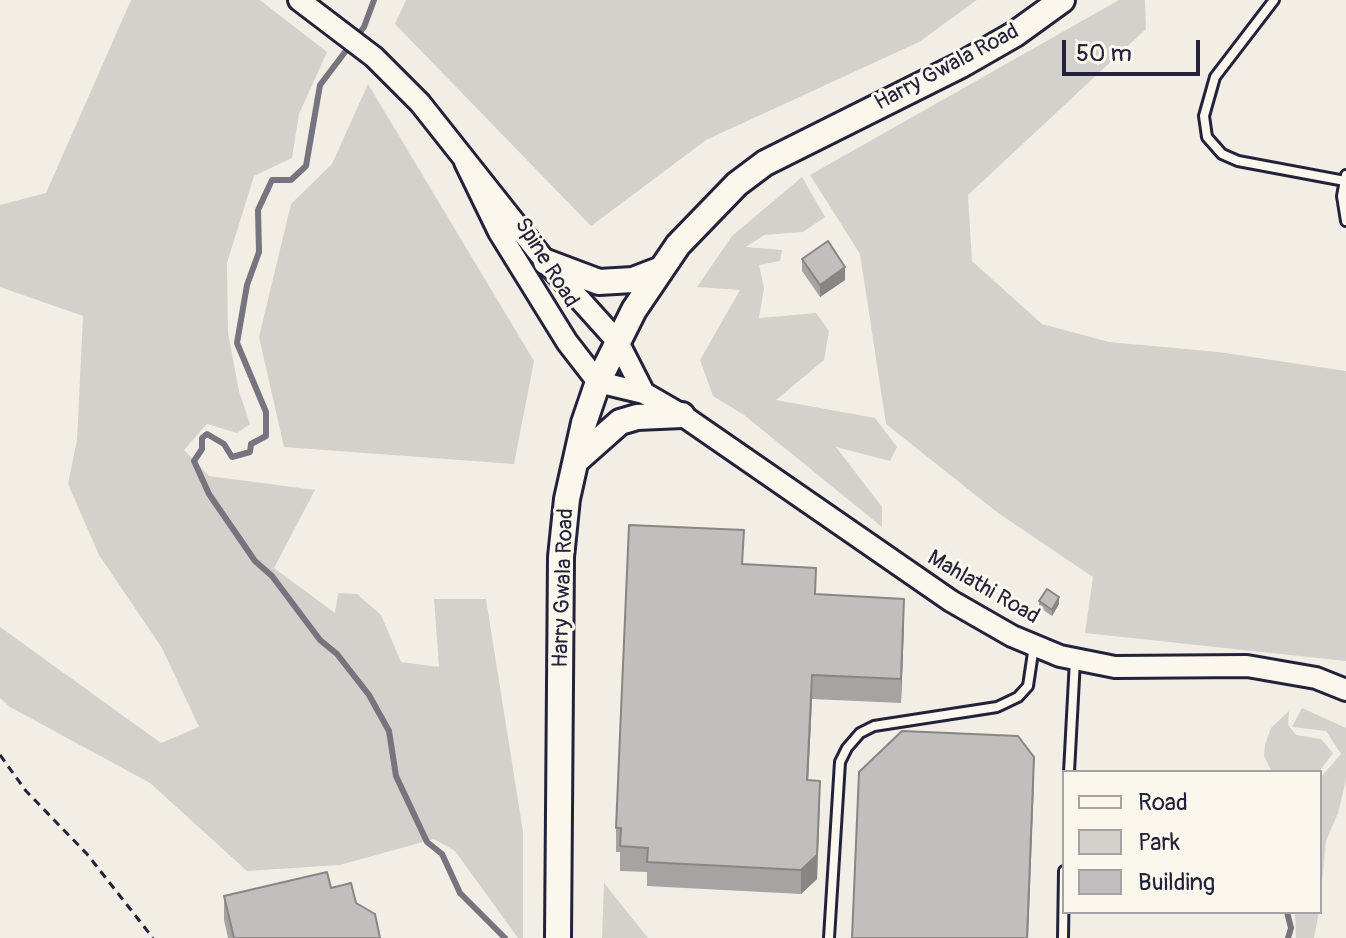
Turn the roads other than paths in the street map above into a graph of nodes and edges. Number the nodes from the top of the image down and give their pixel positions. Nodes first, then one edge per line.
1 (299, 0) edge
2 (1062, 0) edge
3 (1274, 0) edge
4 (465, 162) junction
5 (1345, 178) edge
6 (1346, 221) edge
7 (546, 262) junction
8 (659, 270) junction
9 (618, 342) junction
10 (598, 382) junction
11 (644, 393) junction
12 (682, 415) junction
13 (574, 463) junction
14 (1034, 645) junction
15 (1075, 659) junction
16 (1346, 690) edge
17 (1069, 770) edge
18 (1063, 914) edge
19 (558, 938) edge
20 (829, 938) edge
21 (1063, 938) edge

1 - 4 street, Spine Road
2 - 8 main road, Harry Gwala Road
3 - 5 lane
4 - 7 street, Spine Road
4 - 10 street, Spine Road
5 - 6 lane
7 - 8 main road
7 - 9 street, Spine Road
8 - 9 main road, Harry Gwala Road
9 - 10 main road, Harry Gwala Road
9 - 11 street
10 - 11 street, Mahlathi Road
10 - 13 main road, Harry Gwala Road
11 - 12 street, Mahlathi Road
12 - 13 main road
12 - 14 street, Mahlathi Road
13 - 19 main road, Harry Gwala Road
14 - 15 street, Mahlathi Road
14 - 20 lane
15 - 16 street, Mahlathi Road
15 - 17 lane
18 - 21 lane

